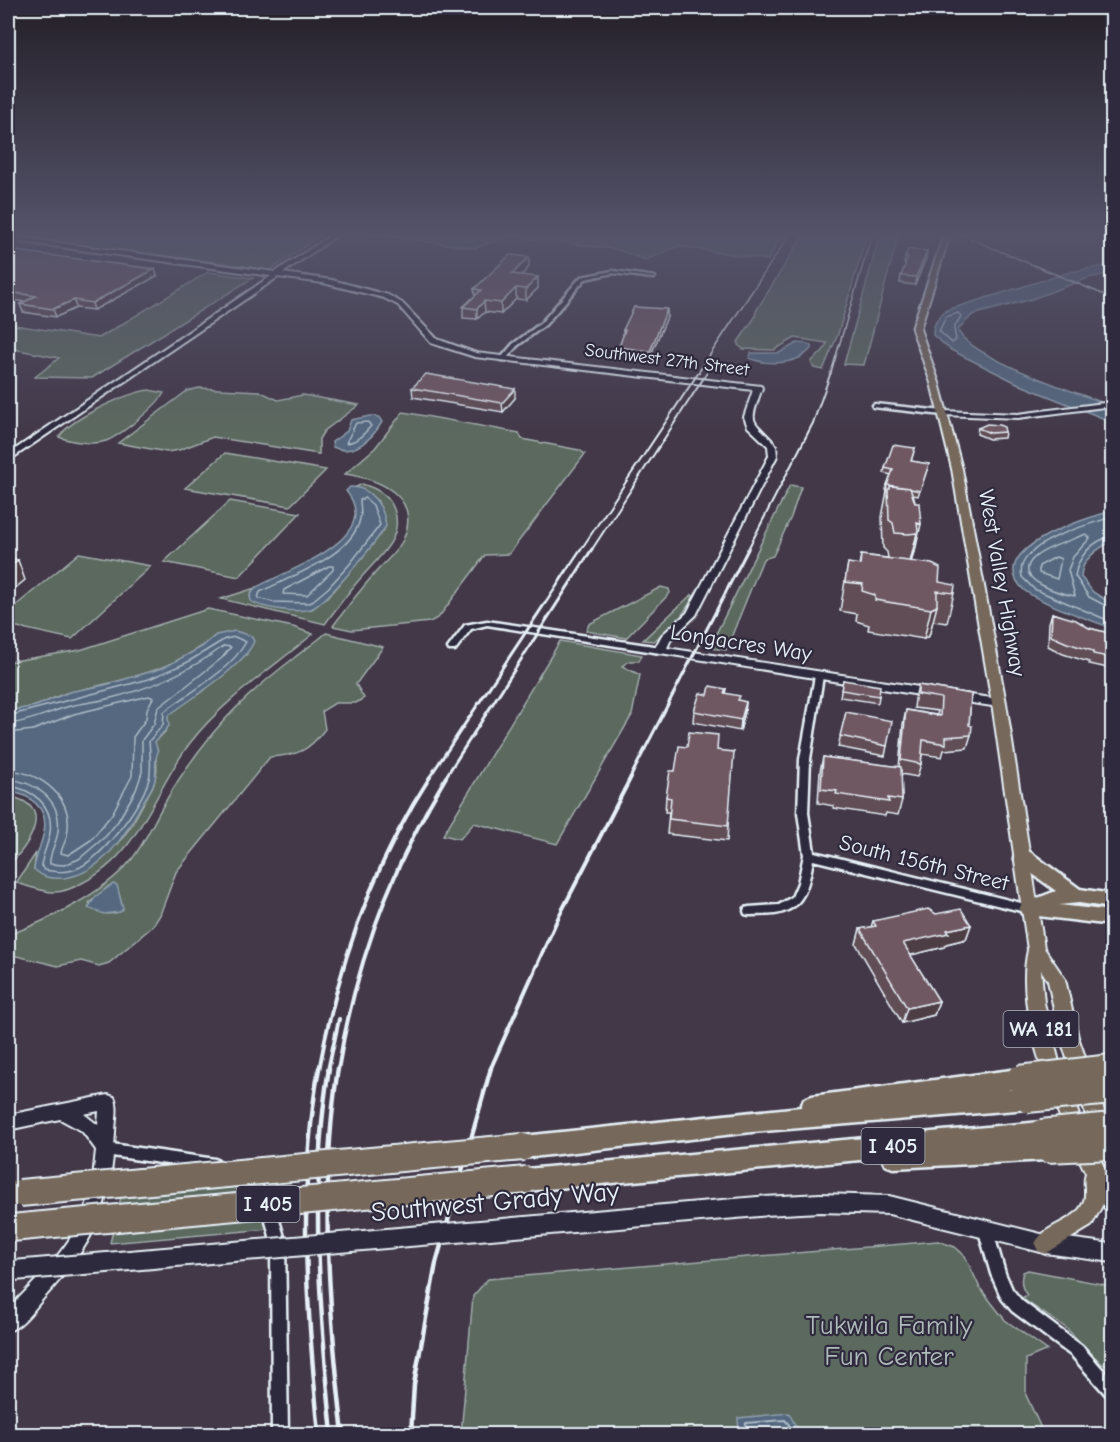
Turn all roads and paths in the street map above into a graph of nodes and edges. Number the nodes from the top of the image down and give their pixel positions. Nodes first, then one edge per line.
1 (236, 301) edge
2 (395, 301) edge
3 (563, 301) edge
4 (925, 301) edge
5 (503, 359) junction
6 (1113, 404) edge
7 (875, 406) dead end
8 (943, 413) junction
9 (8, 458) edge
10 (452, 648) dead end
11 (660, 650) junction
12 (819, 676) junction
13 (999, 703) junction
14 (809, 855) junction
15 (1023, 857) junction
16 (1074, 894) junction
17 (1113, 901) edge
18 (1029, 909) junction
19 (749, 911) dead end
20 (1113, 918) edge
21 (1036, 950) junction
22 (1113, 1068) edge
23 (1023, 1089) junction
24 (1113, 1091) edge
25 (61, 1111) junction
26 (8, 1122) edge
27 (1113, 1126) edge
28 (1044, 1141) junction
29 (1113, 1146) edge
30 (105, 1149) junction
31 (1113, 1155) edge
32 (1093, 1166) junction
33 (14, 1194) edge
34 (1113, 1201) edge
35 (9, 1228) edge
36 (985, 1228) junction
37 (1045, 1244) junction
38 (1113, 1253) edge
39 (8, 1271) edge
40 (8, 1322) edge
41 (1113, 1391) edge
42 (280, 1434) edge

1 - 9 street
2 - 5 street, Southwest 27th Street
3 - 5 street
4 - 8 main road, West Valley Highway / WA 181
5 - 11 street, Southwest 27th Street
6 - 8 street
7 - 8 street
8 - 13 main road, West Valley Highway / WA 181
10 - 11 street, Longacres Way
11 - 12 street, Longacres Way
12 - 13 street, Longacres Way
12 - 14 street
13 - 15 main road, West Valley Highway / WA 181
14 - 18 street, South 156th Street
14 - 19 street
15 - 16 highway
15 - 18 main road, West Valley Highway / WA 181
16 - 17 highway
16 - 18 highway
18 - 20 highway
18 - 21 main road, West Valley Highway / WA 181
21 - 31 main road, West Valley Highway / WA 181
21 - 32 main road, West Valley Highway / WA 181
22 - 23 highway, bridge
23 - 24 highway, I 405, bridge
23 - 33 highway, I 405, bridge
25 - 26 street
25 - 30 street
25 - 30 street
27 - 28 highway, bridge
28 - 29 highway, bridge
28 - 35 highway, I 405, bridge
30 - 40 street
30 - 42 street
32 - 34 main road
32 - 37 main road
36 - 37 street, Southwest Grady Way
36 - 39 street, Southwest Grady Way, bridge
36 - 41 street
37 - 38 street, Southwest Grady Way

